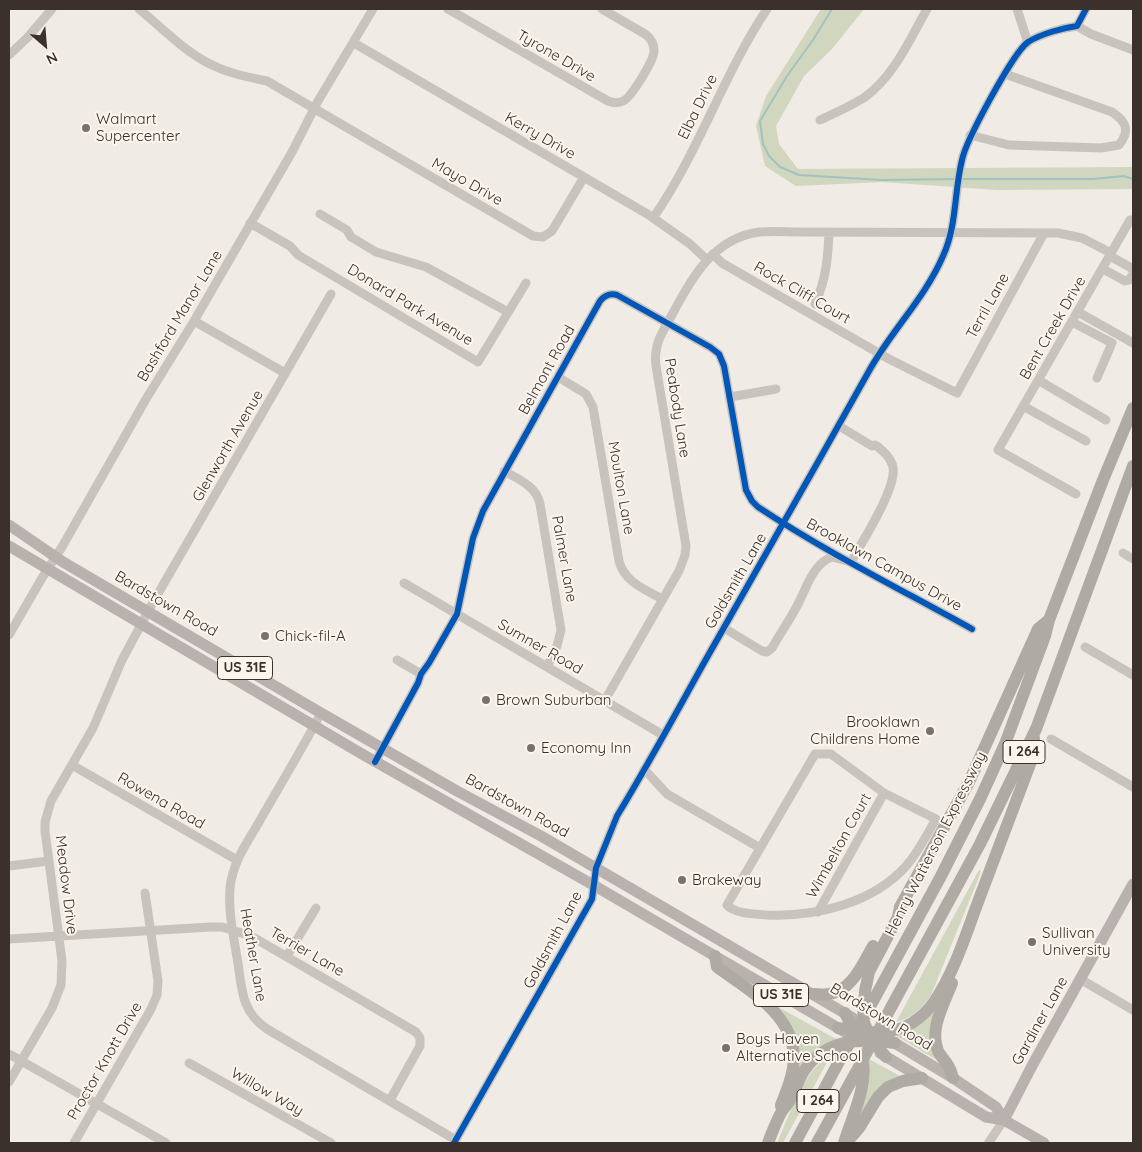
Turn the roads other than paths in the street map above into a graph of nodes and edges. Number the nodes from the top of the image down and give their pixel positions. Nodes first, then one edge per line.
1 (52, 9) edge
2 (139, 9) edge
3 (373, 9) edge
4 (448, 9) edge
5 (602, 9) edge
6 (927, 9) edge
7 (1017, 9) edge
8 (1086, 9) edge
9 (763, 10) edge
10 (1077, 26) junction
11 (354, 43) junction
12 (1028, 43) junction
13 (1133, 50) edge
14 (9, 55) edge
15 (1006, 74) junction
16 (314, 110) junction
17 (820, 120) dead end
18 (970, 135) junction
19 (584, 177) junction
20 (320, 214) dead end
21 (653, 218) junction
22 (1132, 220) edge
23 (250, 223) junction
24 (829, 232) junction
25 (951, 232) junction
26 (1044, 233) junction
27 (1111, 254) junction
28 (710, 257) junction
29 (1133, 269) edge
30 (1102, 270) junction
31 (1133, 274) edge
32 (526, 283) dead end
33 (331, 294) dead end
34 (815, 304) dead end
35 (508, 312) junction
36 (1078, 312) junction
37 (194, 321) junction
38 (667, 322) junction
39 (1072, 322) junction
40 (1133, 343) edge
41 (880, 353) junction
42 (285, 373) junction
43 (558, 376) junction
44 (1097, 378) dead end
45 (1038, 380) junction
46 (776, 389) dead end
47 (956, 394) joint
48 (730, 397) junction
49 (1024, 406) junction
50 (1133, 408) edge
51 (1106, 420) dead end
52 (839, 426) junction
53 (1086, 441) dead end
54 (1133, 466) edge
55 (504, 471) junction
56 (1076, 494) dead end
57 (784, 523) junction
58 (9, 525) edge
59 (9, 546) edge
60 (1123, 553) dead end
61 (56, 557) junction
62 (1133, 559) edge
63 (851, 562) junction
64 (48, 570) junction
65 (404, 583) dead end
66 (662, 599) junction
67 (148, 611) junction
68 (457, 614) junction
69 (1049, 620) junction
70 (142, 624) junction
71 (724, 628) junction
72 (972, 629) dead end
73 (9, 636) edge
74 (1085, 647) dead end
75 (397, 660) dead end
76 (547, 667) junction
77 (421, 674) junction
78 (1133, 675) edge
79 (605, 700) junction
80 (321, 713) junction
81 (314, 726) junction
82 (1036, 729) junction
83 (663, 735) junction
84 (1051, 739) dead end
85 (382, 748) junction
86 (375, 762) junction
87 (72, 765) junction
88 (644, 769) junction
89 (1133, 787) edge
90 (884, 793) junction
91 (470, 798) junction
92 (459, 809) junction
93 (760, 848) junction
94 (237, 860) junction
95 (48, 861) junction
96 (9, 866) edge
97 (596, 868) junction
98 (1133, 884) edge
99 (595, 886) junction
100 (145, 893) dead end
101 (1129, 902) edge
102 (900, 907) junction
103 (316, 908) dead end
104 (818, 912) junction
105 (233, 930) junction
106 (150, 931) junction
107 (59, 936) junction
108 (9, 939) edge
109 (963, 943) junction
110 (287, 956) junction
111 (715, 956) junction
112 (1080, 979) junction
113 (813, 994) junction
114 (1133, 1010) edge
115 (845, 1013) joint
116 (838, 1028) joint
117 (868, 1030) junction
118 (895, 1043) joint
119 (9, 1054) edge
120 (886, 1057) joint
121 (21, 1061) junction
122 (189, 1063) dead end
123 (922, 1078) junction
124 (953, 1078) junction
125 (9, 1082) edge
126 (390, 1100) junction
127 (96, 1104) junction
128 (782, 1110) junction
129 (1004, 1120) junction
130 (455, 1141) edge
131 (989, 1142) edge
132 (74, 1143) edge
133 (166, 1143) edge
134 (331, 1143) edge
135 (768, 1143) edge
136 (795, 1143) edge
137 (817, 1143) edge
138 (845, 1143) edge
139 (1044, 1143) edge

1 - 14 street
2 - 16 street, Mayo Drive
3 - 11 street, Bashford Manor Lane
4 - 5 street, Tyrone Drive
6 - 17 street
7 - 12 street
8 - 10 street
9 - 21 street, Elba Drive
10 - 12 street
10 - 13 street
11 - 16 street, Bashford Manor Lane
11 - 19 street, Kerry Drive
12 - 15 street, Goldsmith Lane
15 - 18 street, Goldsmith Lane
15 - 18 street
16 - 19 street, Mayo Drive
16 - 23 street, Bashford Manor Lane
18 - 25 street, Goldsmith Lane
19 - 21 street, Kerry Drive
20 - 35 street, Donard Park Avenue
21 - 28 street, Kerry Drive
22 - 27 street, Bent Creek Drive
23 - 35 street, Donard Park Avenue
23 - 37 street, Bashford Manor Lane
24 - 25 street, Peabody Lane
24 - 28 street, Peabody Lane
24 - 34 street
25 - 26 street, Peabody Lane
25 - 41 street, Goldsmith Lane
26 - 27 street, Peabody Lane
26 - 47 street, Terril Lane
27 - 29 street, Peabody Lane
27 - 30 street, Bent Creek Drive
28 - 38 street, Peabody Lane
28 - 41 street, Rock Cliff Court
30 - 31 street
30 - 36 street, Bent Creek Drive
32 - 35 street
33 - 42 street, Glenworth Avenue
36 - 39 street, Bent Creek Drive
36 - 40 street
37 - 42 street
37 - 61 street, Bashford Manor Lane
38 - 43 street, Belmont Road
38 - 48 street, Belmont Road
38 - 66 street, Peabody Lane
39 - 44 street
39 - 45 street, Bent Creek Drive
41 - 47 street, Rock Cliff Court
41 - 52 street, Goldsmith Lane
42 - 67 street, Glenworth Avenue
43 - 55 street, Belmont Road
43 - 66 street, Moulton Lane
45 - 49 street, Bent Creek Drive
45 - 51 street
46 - 48 street
48 - 57 street, Belmont Road
49 - 53 street
49 - 56 street, Bent Creek Drive
50 - 69 highway, Henry Watterson Expressway / I 264
52 - 57 street, Goldsmith Lane
52 - 63 street
54 - 82 highway, Henry Watterson Expressway / I 264
55 - 68 street, Belmont Road
55 - 76 street, Palmer Lane
57 - 63 street, Brooklawn Campus Drive
57 - 71 street, Goldsmith Lane
58 - 61 main road, Bardstown Road / US 31E
59 - 64 main road, Bardstown Road / US 31E
60 - 62 street
61 - 64 street, Bashford Manor Lane
61 - 67 main road, Bardstown Road / US 31E
63 - 71 street
63 - 72 street, Brooklawn Campus Drive
64 - 70 main road, Bardstown Road / US 31E
64 - 73 street, Bashford Manor Lane
65 - 68 street, Sumner Road
66 - 79 street, Peabody Lane
67 - 70 street, Meadow Drive
67 - 80 main road, Bardstown Road / US 31E
68 - 76 street, Sumner Road
68 - 77 street, Belmont Road
69 - 102 highway
69 - 117 highway, Henry Watterson Expressway / I 264
70 - 81 main road, Bardstown Road / US 31E
70 - 87 street, Meadow Drive
71 - 83 street, Goldsmith Lane
74 - 78 street
75 - 77 street
76 - 79 street, Sumner Road
77 - 85 street, Belmont Road
79 - 83 street, Sumner Road
80 - 81 street, Heather Lane
80 - 85 main road, Bardstown Road / US 31E
81 - 86 main road, Bardstown Road / US 31E
81 - 94 street, Heather Lane
82 - 109 highway
82 - 117 highway, Henry Watterson Expressway / I 264
83 - 88 street, Goldsmith Lane
84 - 89 street
85 - 86 street, Belmont Road
85 - 91 main road, Bardstown Road / US 31E
86 - 92 main road, Bardstown Road / US 31E
87 - 94 street, Rowena Road
87 - 95 street, Meadow Drive
88 - 93 street
88 - 97 street, Goldsmith Lane
90 - 93 street
90 - 104 street, Wimbelton Court
90 - 104 street
91 - 92 main road
91 - 97 main road, Bardstown Road / US 31E
92 - 99 main road, Bardstown Road / US 31E
93 - 104 street
94 - 105 street, Heather Lane
95 - 96 street
95 - 107 street, Meadow Drive
97 - 99 street, Goldsmith Lane
97 - 113 main road, Bardstown Road / US 31E
98 - 101 main road, Gardiner Lane
99 - 111 main road, Bardstown Road / US 31E
99 - 130 street, Goldsmith Lane
100 - 106 street, Proctor Knott Drive
101 - 112 main road, Gardiner Lane
102 - 113 highway
102 - 117 highway
103 - 110 street
105 - 106 street, Terrier Lane
105 - 110 street, Terrier Lane
105 - 126 street, Heather Lane
106 - 107 street, Terrier Lane
106 - 127 street, Proctor Knott Drive
107 - 108 street, Terrier Lane
107 - 121 street, Meadow Drive
109 - 117 highway
109 - 124 highway
110 - 126 street, Terrier Lane
111 - 116 main road, Bardstown Road / US 31E
111 - 128 highway
112 - 114 street
112 - 129 main road, Gardiner Lane
113 - 115 main road, Bardstown Road / US 31E
115 - 117 highway
116 - 117 highway
117 - 118 highway
117 - 120 highway
117 - 128 highway
117 - 136 highway, Henry Watterson Expressway / I 264, bridge
117 - 137 highway, Henry Watterson Expressway / I 264, bridge
117 - 138 highway
118 - 124 main road, Bardstown Road
119 - 121 street
120 - 123 main road, Bardstown Road
121 - 125 street, Meadow Drive
121 - 127 street
122 - 134 street, Willow Way
123 - 129 main road, Bardstown Road
123 - 138 highway
124 - 129 main road, Bardstown Road
126 - 130 street, Heather Lane
127 - 132 street, Proctor Knott Drive
127 - 133 street
128 - 135 highway
129 - 131 street
129 - 139 main road, Bardstown Road

